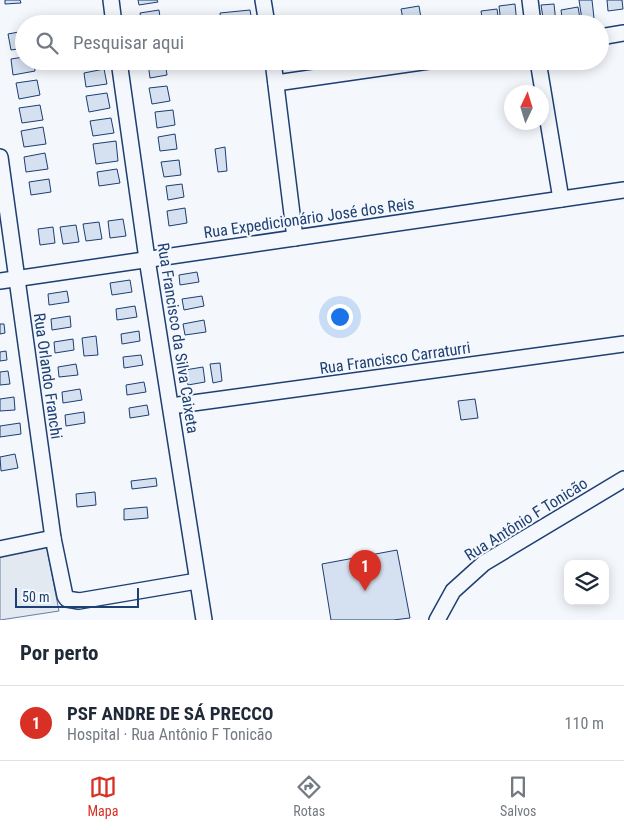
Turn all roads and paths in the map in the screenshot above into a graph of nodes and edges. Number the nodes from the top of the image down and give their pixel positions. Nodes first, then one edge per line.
1 (111, 0) edge
2 (263, 0) edge
3 (530, 0) edge
4 (113, 15) edge
5 (266, 15) edge
6 (532, 15) edge
7 (624, 34) edge
8 (609, 36) edge
9 (120, 70) edge
10 (274, 70) edge
11 (366, 70) edge
12 (540, 70) edge
13 (276, 83) junction
14 (0, 157) edge
15 (624, 190) edge
16 (561, 199) junction
17 (295, 238) junction
18 (147, 259) junction
19 (16, 278) junction
20 (0, 281) edge
21 (624, 344) edge
22 (171, 406) junction
23 (624, 479) edge
24 (53, 538) junction
25 (0, 549) edge
26 (197, 581) junction
27 (204, 620) edge
28 (437, 620) edge

1 - 4 street
2 - 5 street
3 - 6 street
7 - 8 street
9 - 18 street, Rua Francisco da Silva Caixeta
10 - 13 street
11 - 13 street
12 - 16 street
13 - 17 street
14 - 19 street, Rua Orlando Franchi
15 - 16 street, Rua Expedicionário José dos Reis
16 - 17 street, Rua Expedicionário José dos Reis
17 - 18 street, Rua Expedicionário José dos Reis
18 - 19 street, Rua Expedicionário José dos Reis
18 - 22 street, Rua Francisco da Silva Caixeta
19 - 20 street, Rua Expedicionário José dos Reis
19 - 24 street, Rua Orlando Franchi
21 - 22 street, Rua Francisco Carraturri
22 - 26 street, Rua Francisco da Silva Caixeta
23 - 28 street, Rua Antônio F Tonicão
24 - 25 street
24 - 26 street, Rua Orlando Franchi
26 - 27 street, Rua Francisco da Silva Caixeta

